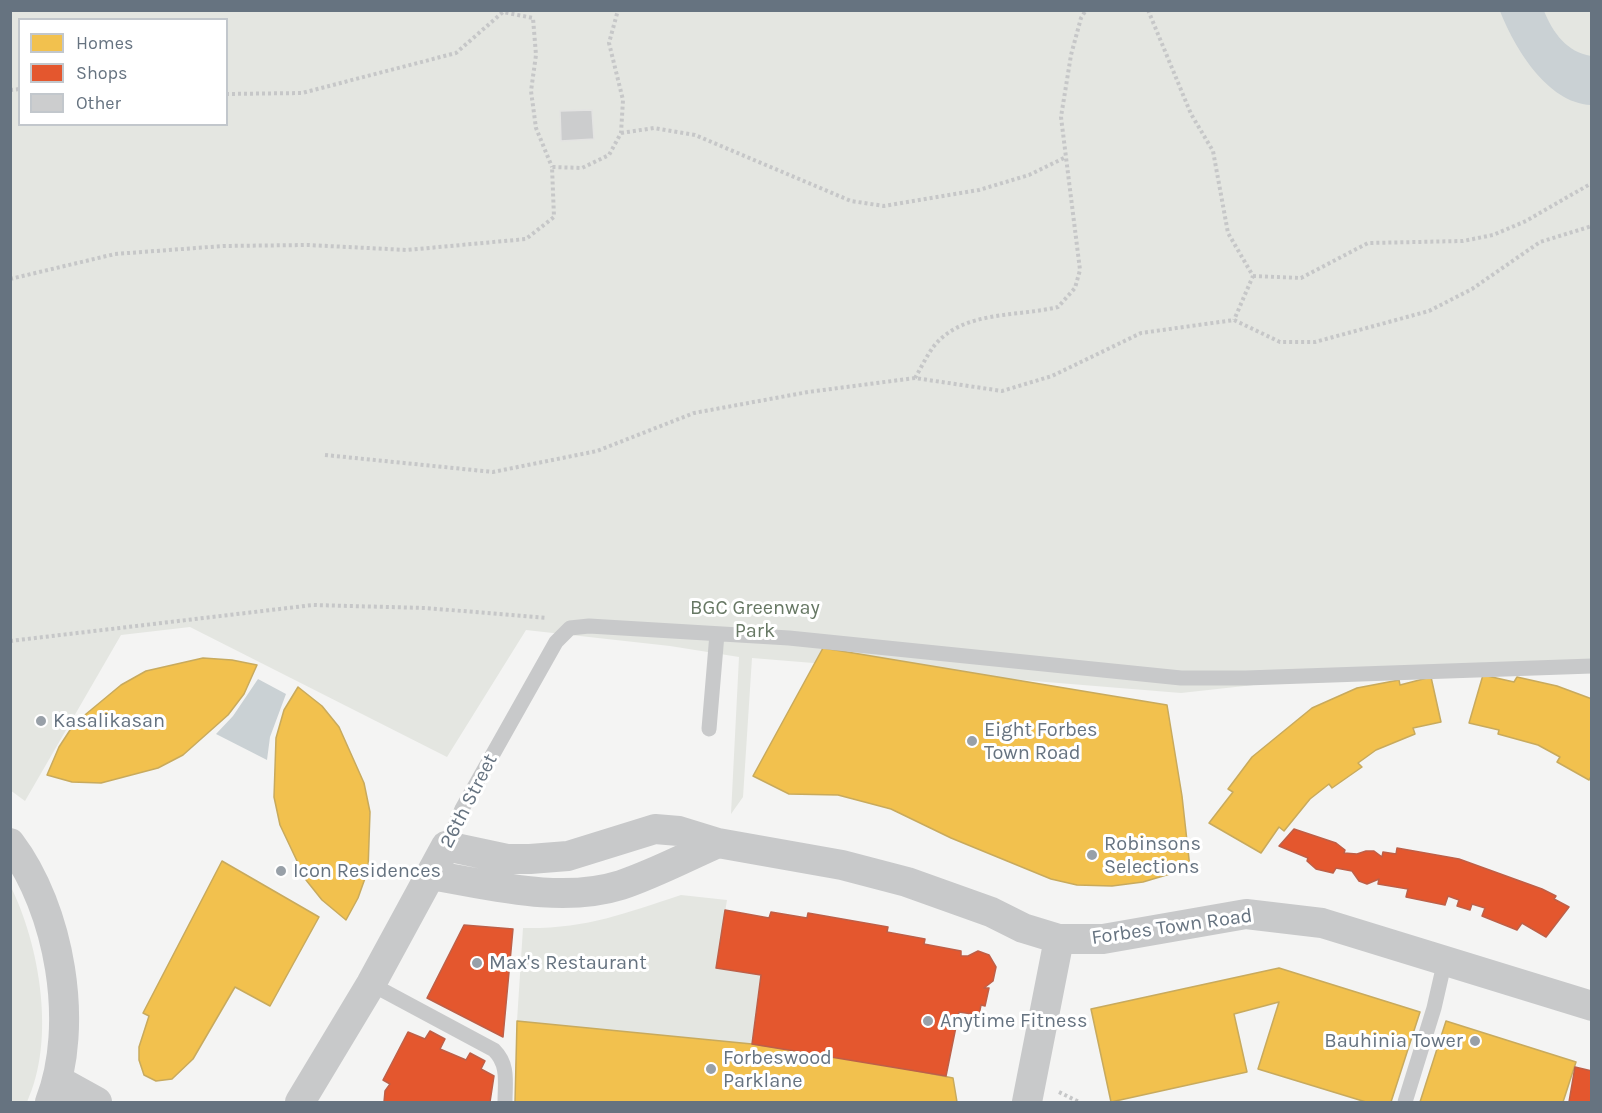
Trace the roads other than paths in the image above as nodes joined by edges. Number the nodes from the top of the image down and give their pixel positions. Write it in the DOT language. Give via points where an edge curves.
graph roads {
  1 [pos="717,634"];
  2 [pos="1592,666"];
  3 [pos="709,729"];
  4 [pos="10,843"];
  5 [pos="718,843"];
  6 [pos="446,846"];
  7 [pos="431,875"];
  8 [pos="1059,939"];
  9 [pos="1445,960"];
  10 [pos="371,984"];
  11 [pos="1592,1005"];
  12 [pos="54,1092"];
  13 [pos="97,1102"];
  14 [pos="300,1102"];
  15 [pos="505,1102"];
  16 [pos="1027,1102"];
  17 [pos="1405,1102"];
  1 -- 2 [label="lane" via="960,654 1181,678"];
  1 -- 3 [label="lane"];
  1 -- 6 [label="lane, 26th Street" via="570,628 556,642 462,809"];
  4 -- 12 [label="street" via="37,889 59,964 63,1012"];
  5 -- 6 [label="street, Forbes Town Road" via="679,831 655,829 568,856 530,860"];
  5 -- 7 [label="street" via="620,885 589,891 524,890"];
  5 -- 8 [label="street, Forbes Town Road" via="842,865 907,882"];
  6 -- 7 [label="street, 26th Street"];
  7 -- 10 [label="street, 26th Street"];
  8 -- 9 [label="street, Forbes Town Road" via="1112,938 1246,914 1322,923"];
  8 -- 16 [label="street"];
  9 -- 11 [label="street, Forbes Town Road"];
  9 -- 17 [label="lane"];
  10 -- 14 [label="street, 26th Street"];
  10 -- 15 [label="lane" via="494,1050 506,1069"];
  12 -- 13 [label="street"];
}
